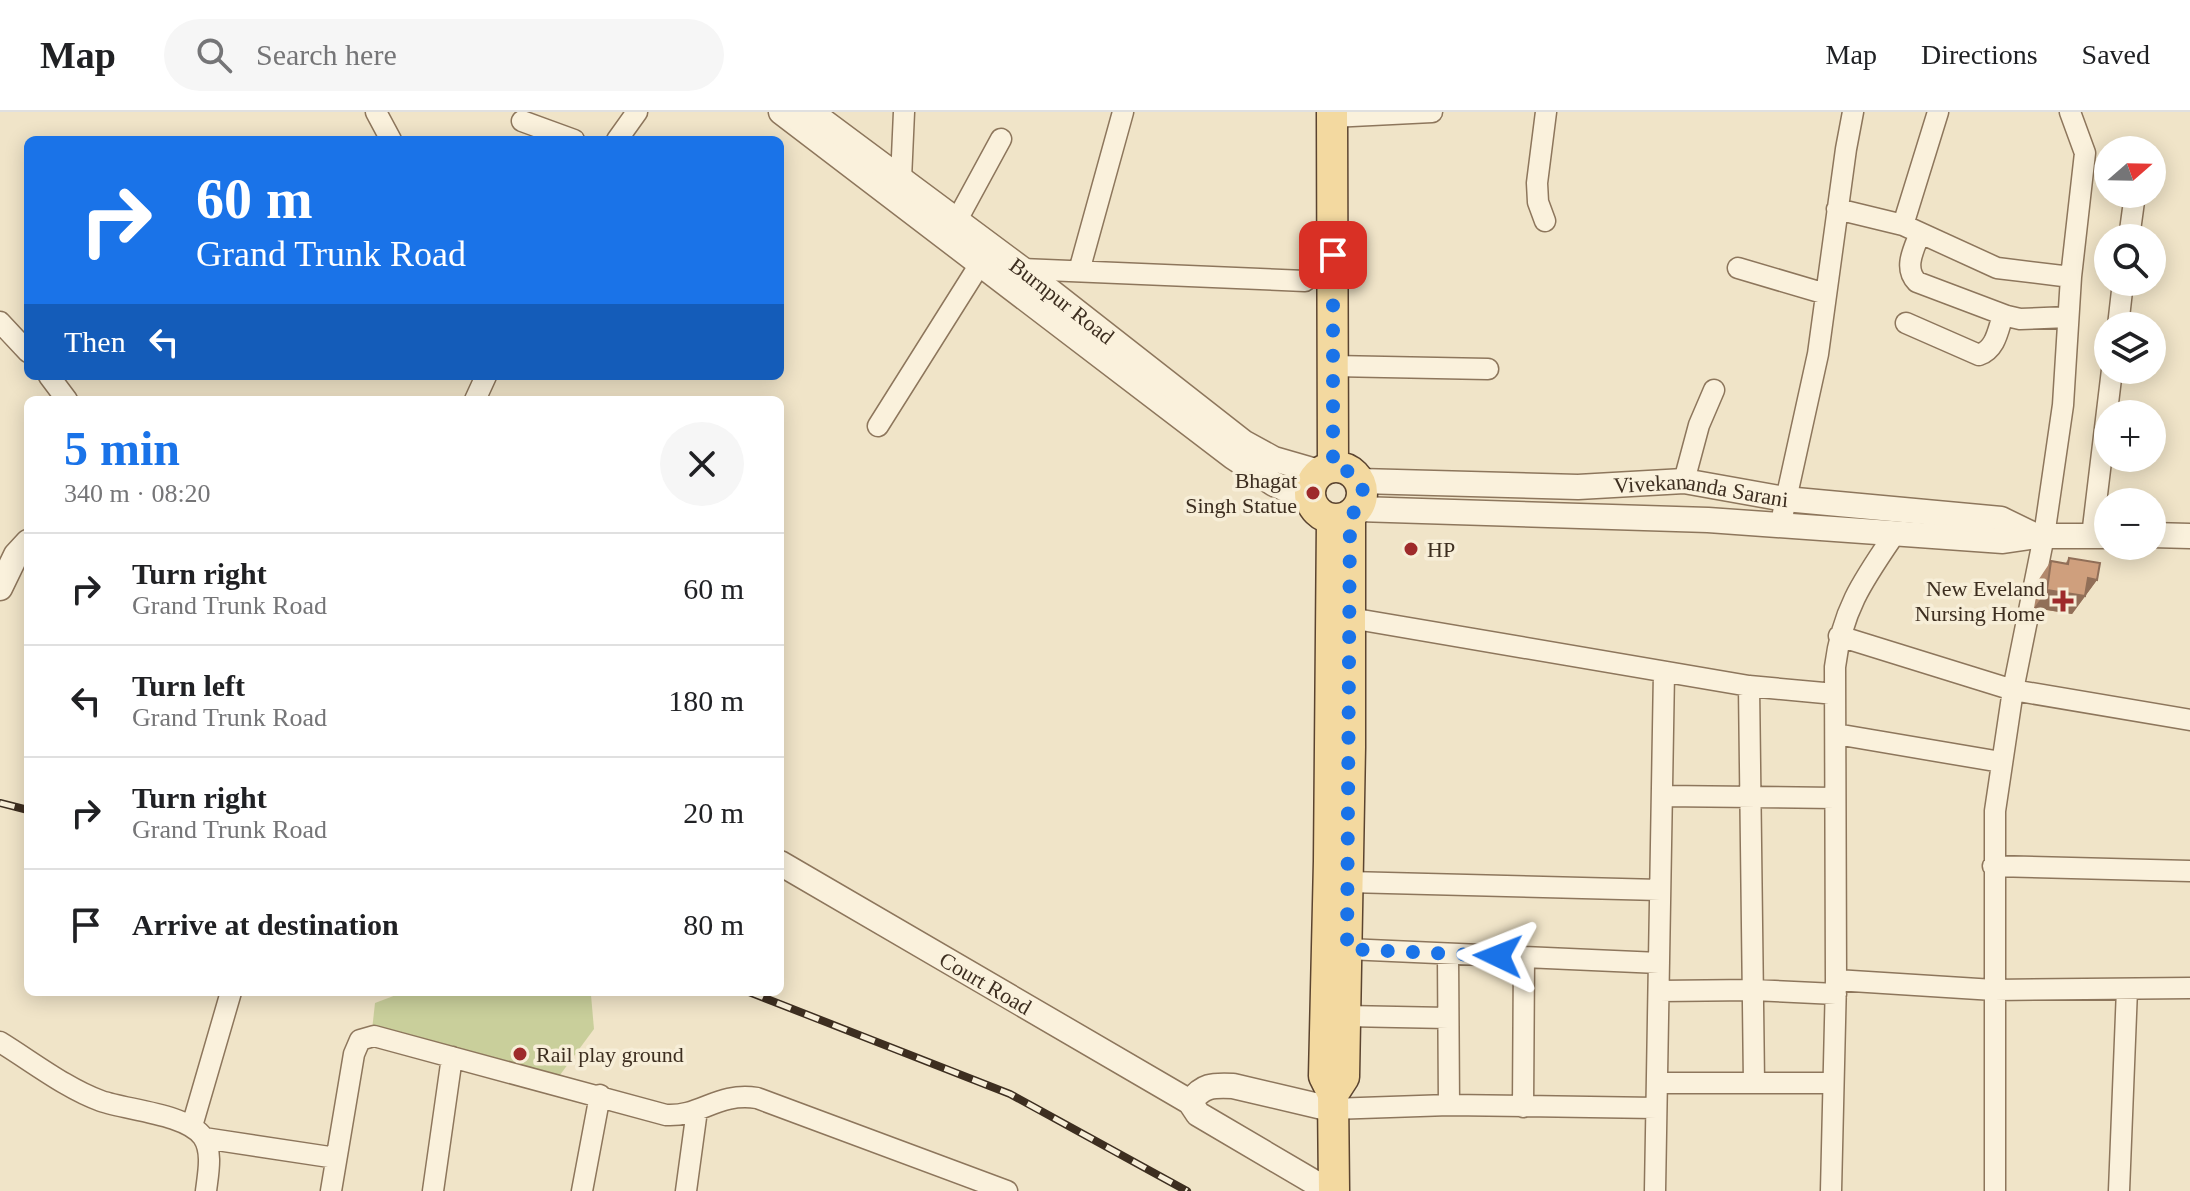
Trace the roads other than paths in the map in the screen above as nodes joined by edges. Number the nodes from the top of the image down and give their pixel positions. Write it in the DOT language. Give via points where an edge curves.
graph roads {
  1 [pos="376,112"];
  2 [pos="637,112"];
  3 [pos="781,112"];
  4 [pos="904,112"];
  5 [pos="1123,112"];
  6 [pos="1432,112"];
  7 [pos="1546,112"];
  8 [pos="1853,112"];
  9 [pos="1938,112"];
  10 [pos="2070,112"];
  11 [pos="1332,115"];
  12 [pos="824,117"];
  13 [pos="522,121"];
  14 [pos="389,136"];
  15 [pos="563,136"];
  16 [pos="620,136"];
  17 [pos="1001,139"];
  18 [pos="901,179"];
  19 [pos="1837,209"];
  20 [pos="957,220"];
  21 [pos="1545,221"];
  22 [pos="1911,229"];
  23 [pos="980,264"];
  24 [pos="1738,268"];
  25 [pos="1022,269"];
  26 [pos="1079,271"];
  27 [pos="2071,277"];
  28 [pos="1305,281"];
  29 [pos="1826,294"];
  30 [pos="2003,315"];
  31 [pos="2068,317"];
  32 [pos="0,322"];
  33 [pos="1906,323"];
  34 [pos="24,348"];
  35 [pos="1333,366"];
  36 [pos="1488,369"];
  37 [pos="2111,384"];
  38 [pos="1714,390"];
  39 [pos="878,426"];
  40 [pos="1684,481"];
  41 [pos="2103,488"];
  42 [pos="1338,495"];
  43 [pos="1785,499"];
  44 [pos="1781,525"];
  45 [pos="1896,532"];
  46 [pos="2166,535"];
  47 [pos="2040,536"];
  48 [pos="2094,536"];
  49 [pos="2190,536"];
  50 [pos="24,546"];
  51 [pos="0,588"];
  52 [pos="1350,618"];
  53 [pos="1839,636"];
  54 [pos="1664,672"];
  55 [pos="1749,686"];
  56 [pos="2013,690"];
  57 [pos="1835,694"];
  58 [pos="2190,720"];
  59 [pos="1836,734"];
  60 [pos="2001,762"];
  61 [pos="1662,796"];
  62 [pos="1751,797"];
  63 [pos="1835,798"];
  64 [pos="784,865"];
  65 [pos="1993,866"];
  66 [pos="2190,871"];
  67 [pos="1348,882"];
  68 [pos="1660,890"];
  69 [pos="1347,949"];
  70 [pos="1448,955"];
  71 [pos="1524,957"];
  72 [pos="1659,963"];
  73 [pos="1836,987"];
  74 [pos="2190,988"];
  75 [pos="2127,989"];
  76 [pos="1753,990"];
  77 [pos="1994,990"];
  78 [pos="1659,991"];
  79 [pos="230,996"];
  80 [pos="1345,1016"];
  81 [pos="1448,1018"];
  82 [pos="0,1042"];
  83 [pos="452,1057"];
  84 [pos="1657,1083"];
  85 [pos="1754,1083"];
  86 [pos="1833,1083"];
  87 [pos="1336,1093"];
  88 [pos="600,1095"];
  89 [pos="1190,1102"];
  90 [pos="1449,1105"];
  91 [pos="1523,1107"];
  92 [pos="1656,1108"];
  93 [pos="697,1110"];
  94 [pos="198,1132"];
  95 [pos="336,1158"];
  96 [pos="206,1191"];
  97 [pos="331,1191"];
  98 [pos="433,1191"];
  99 [pos="582,1191"];
  100 [pos="686,1191"];
  101 [pos="1007,1191"];
  102 [pos="1331,1191"];
  103 [pos="1655,1191"];
  104 [pos="1831,1191"];
  105 [pos="1995,1191"];
  106 [pos="2119,1191"];
  1 -- 14 [label="street"];
  2 -- 16 [label="street"];
  3 -- 23 [label="street"];
  4 -- 18 [label="street"];
  5 -- 26 [label="street"];
  6 -- 11 [label="street"];
  7 -- 21 [label="street" via="1537,183"];
  8 -- 19 [label="street"];
  9 -- 22 [label="street"];
  10 -- 27 [label="street" via="2085,153"];
  11 -- 35 [label="main road"];
  12 -- 18 [label="street, Burnpur Road"];
  13 -- 15 [label="street"];
  17 -- 20 [label="street"];
  18 -- 20 [label="street, Burnpur Road"];
  19 -- 22 [label="street"];
  19 -- 29 [label="street"];
  20 -- 25 [label="street, Burnpur Road"];
  22 -- 27 [label="street" via="1997,268"];
  22 -- 30 [label="street" via="1909,265 1917,282"];
  23 -- 39 [label="street"];
  23 -- 42 [label="street" via="1274,484"];
  24 -- 29 [label="street"];
  25 -- 26 [label="street"];
  25 -- 42 [label="street, Burnpur Road" via="1243,442"];
  26 -- 28 [label="street"];
  27 -- 31 [label="street"];
  29 -- 43 [label="street" via="1809,403"];
  30 -- 31 [label="street"];
  30 -- 33 [label="street" via="1992,347 1979,355"];
  31 -- 47 [label="street" via="2063,405"];
  32 -- 34 [label="street"];
  35 -- 36 [label="street"];
  35 -- 42 [label="main road"];
  37 -- 41 [label="street"];
  38 -- 40 [label="street"];
  40 -- 42 [label="street, Vivekananda Sarani"];
  40 -- 43 [label="street, Vivekananda Sarani"];
  42 -- 44 [label="street, Vivekananda Sarani"];
  42 -- 52 [label="main road"];
  42 -- 87 [label="main road" via="1329,861"];
  43 -- 44 [label="street"];
  43 -- 47 [label="street, Vivekananda Sarani" via="2001,519"];
  44 -- 45 [label="street, Vivekananda Sarani"];
  45 -- 47 [label="street, Vivekananda Sarani" via="2003,541"];
  45 -- 53 [label="street" via="1853,598"];
  46 -- 49 [label="street"];
  47 -- 48 [label="street, Vivekananda Sarani"];
  47 -- 56 [label="street"];
  50 -- 51 [label="street"];
  52 -- 54 [label="street"];
  52 -- 67 [label="main road"];
  53 -- 56 [label="street"];
  53 -- 57 [label="street"];
  54 -- 55 [label="street"];
  54 -- 61 [label="street"];
  55 -- 57 [label="street"];
  55 -- 62 [label="street"];
  56 -- 58 [label="street"];
  56 -- 60 [label="street"];
  57 -- 59 [label="street"];
  59 -- 60 [label="street"];
  59 -- 63 [label="street"];
  60 -- 65 [label="street"];
  61 -- 62 [label="street"];
  61 -- 68 [label="street"];
  62 -- 63 [label="street"];
  62 -- 76 [label="street"];
  63 -- 73 [label="street"];
  64 -- 89 [label="street, Court Road"];
  65 -- 66 [label="street"];
  65 -- 77 [label="street"];
  67 -- 68 [label="street"];
  67 -- 69 [label="main road"];
  68 -- 72 [label="street"];
  69 -- 70 [label="street"];
  69 -- 80 [label="main road"];
  70 -- 71 [label="street"];
  70 -- 81 [label="street"];
  71 -- 72 [label="street"];
  71 -- 91 [label="street"];
  72 -- 78 [label="street"];
  73 -- 76 [label="street"];
  73 -- 77 [label="street"];
  73 -- 86 [label="street"];
  74 -- 75 [label="street"];
  75 -- 77 [label="street"];
  75 -- 106 [label="street"];
  76 -- 78 [label="street"];
  76 -- 85 [label="street"];
  77 -- 105 [label="street"];
  78 -- 84 [label="street"];
  79 -- 94 [label="street"];
  80 -- 81 [label="street"];
  80 -- 87 [label="main road"];
  81 -- 90 [label="street"];
  82 -- 94 [label="street" via="99,1101"];
  83 -- 88 [label="street"];
  83 -- 95 [label="street" via="374,1036 360,1040"];
  83 -- 98 [label="street"];
  84 -- 85 [label="street"];
  84 -- 92 [label="street"];
  85 -- 86 [label="street"];
  86 -- 104 [label="street"];
  87 -- 89 [label="street" via="1216,1086 1199,1090"];
  87 -- 90 [label="street"];
  87 -- 102 [label="main road"];
  88 -- 93 [label="street" via="666,1115"];
  88 -- 99 [label="street"];
  89 -- 102 [label="street, Court Road" via="1198,1114"];
  90 -- 91 [label="street"];
  91 -- 92 [label="street"];
  92 -- 103 [label="street"];
  93 -- 100 [label="street"];
  93 -- 101 [label="street" via="730,1097 757,1098"];
  94 -- 95 [label="street"];
  94 -- 96 [label="street" via="209,1156"];
  95 -- 97 [label="street"];
}
